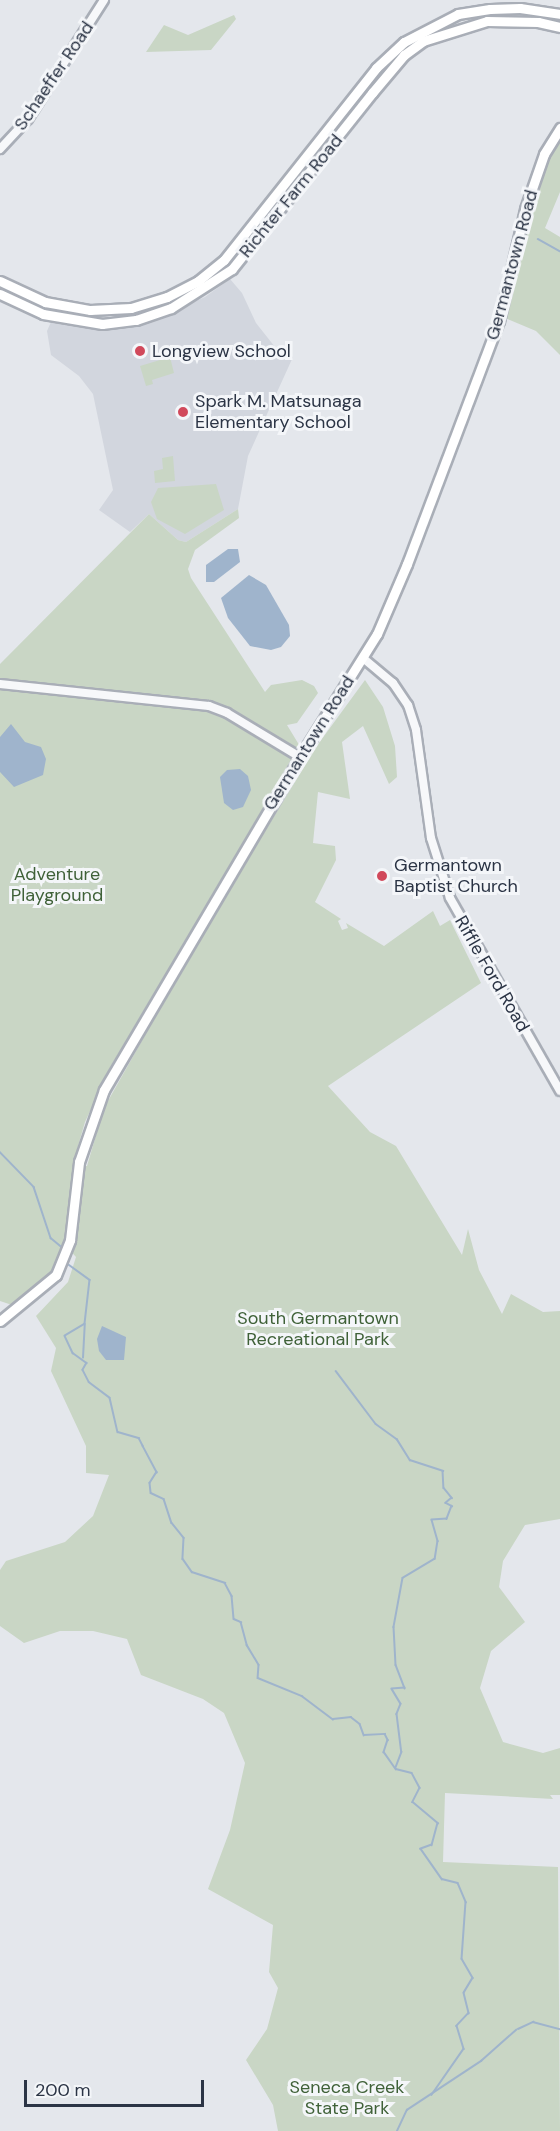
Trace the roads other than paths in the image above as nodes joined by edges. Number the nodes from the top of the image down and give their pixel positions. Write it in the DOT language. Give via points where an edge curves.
graph roads {
  1 [pos="104,0"];
  2 [pos="560,14"];
  3 [pos="560,27"];
  4 [pos="560,128"];
  5 [pos="0,149"];
  6 [pos="0,281"];
  7 [pos="0,294"];
  8 [pos="363,658"];
  9 [pos="0,684"];
  10 [pos="300,757"];
  11 [pos="560,1091"];
  12 [pos="0,1321"];
  1 -- 5 [label="street, Schaeffer Road" via="28,119"];
  2 -- 6 [label="main road, Richter Farm Road" via="520,8 458,14 404,42 376,68 224,260 198,281 167,297 131,308 90,310 45,302"];
  3 -- 7 [label="main road, Richter Farm Road" via="537,22 487,21 423,40 404,55 372,93 232,269 171,308 135,320 102,324 43,314"];
  4 -- 8 [label="main road, Germantown Road" via="544,154 525,210 499,321 407,564"];
  8 -- 10 [label="main road, Germantown Road"];
  8 -- 11 [label="street, Riffle Ford Road" via="393,683 408,705 416,730 431,838 450,898"];
  9 -- 10 [label="street" via="209,706"];
  10 -- 12 [label="main road, Germantown Road" via="104,1090 79,1162 70,1240 56,1275"];
}
